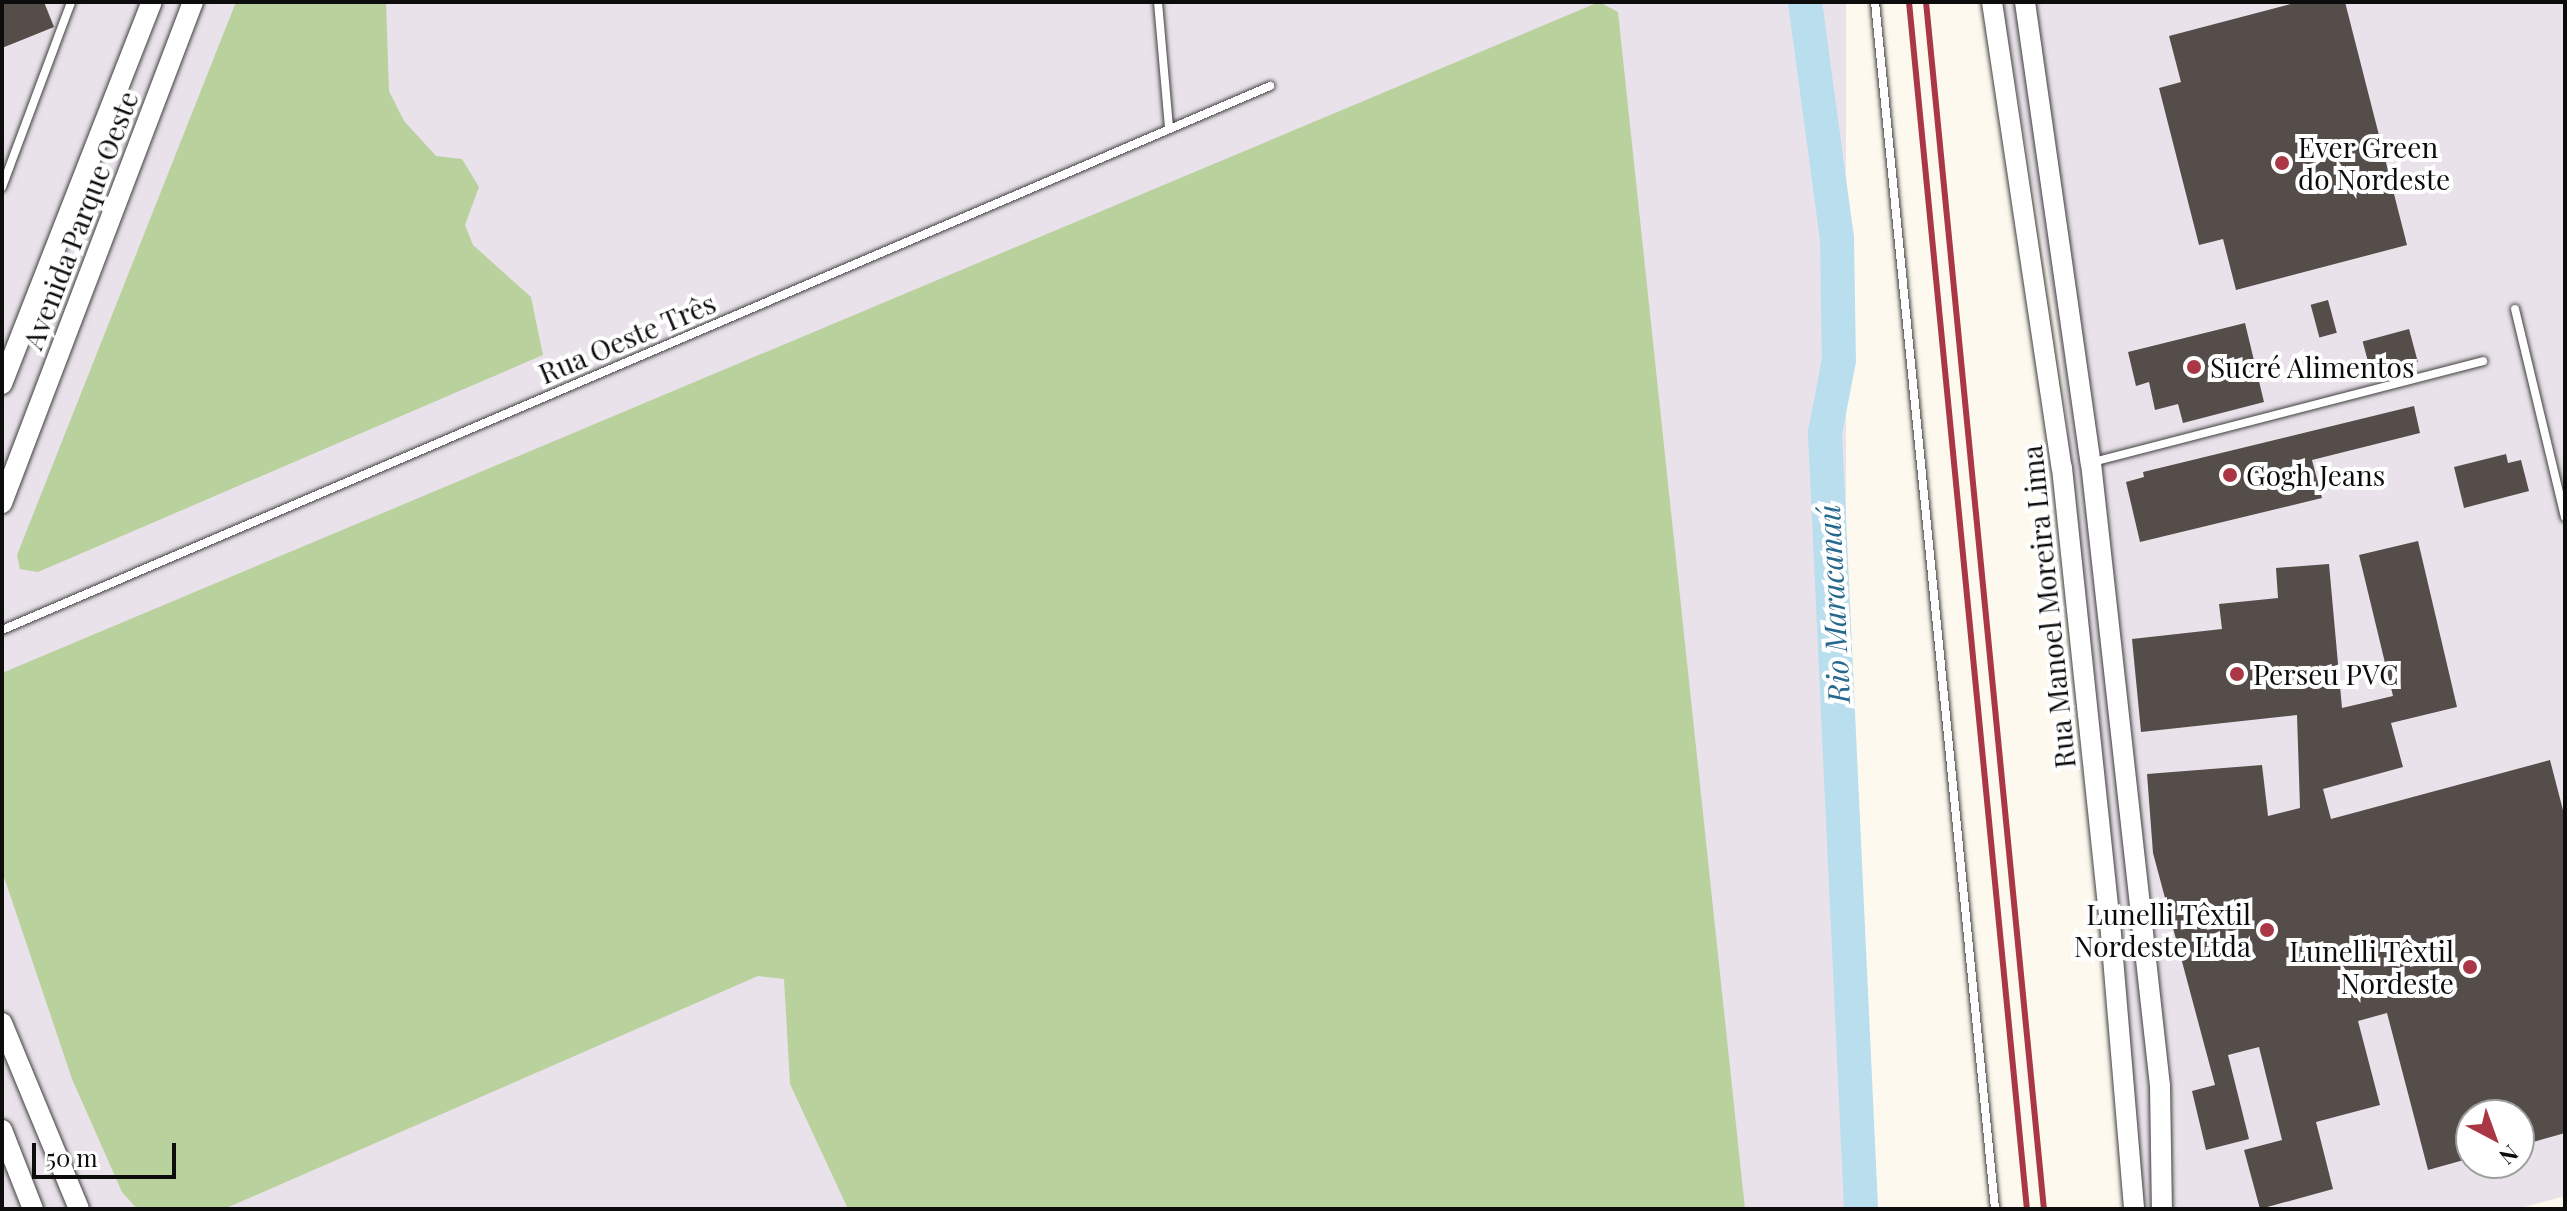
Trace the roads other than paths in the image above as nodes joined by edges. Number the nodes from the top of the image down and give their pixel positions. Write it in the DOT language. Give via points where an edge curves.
graph roads {
  1 [pos="71,2"];
  2 [pos="152,2"];
  3 [pos="193,2"];
  4 [pos="1158,2"];
  5 [pos="1875,2"];
  6 [pos="1992,2"];
  7 [pos="2025,2"];
  8 [pos="1270,86"];
  9 [pos="1169,129"];
  10 [pos="2,187"];
  11 [pos="2515,309"];
  12 [pos="2483,361"];
  13 [pos="2,384"];
  14 [pos="2091,463"];
  15 [pos="2,503"];
  16 [pos="2565,517"];
  17 [pos="2,630"];
  18 [pos="2,1023"];
  19 [pos="2160,1086"];
  20 [pos="2126,1090"];
  21 [pos="2,1130"];
  22 [pos="33,1209"];
  23 [pos="79,1209"];
  24 [pos="1995,1209"];
  25 [pos="2134,1209"];
  26 [pos="2162,1209"];
  1 -- 10 [label="lane"];
  2 -- 13 [label="street, Avenida Parque Oeste"];
  3 -- 15 [label="street, Avenida Parque Oeste"];
  4 -- 9 [label="lane"];
  5 -- 24 [label="lane"];
  6 -- 20 [label="street, Rua Manoel Moreira Lima" via="2062,468"];
  7 -- 14 [label="street, Rua Manoel Moreira Lima"];
  8 -- 9 [label="lane, Rua Oeste Três"];
  9 -- 17 [label="lane, Rua Oeste Três"];
  11 -- 16 [label="lane"];
  12 -- 14 [label="lane"];
  14 -- 19 [label="street, Rua Manoel Moreira Lima"];
  18 -- 23 [label="street"];
  19 -- 20 [label="street"];
  19 -- 26 [label="street, Rua Manoel Moreira Lima"];
  20 -- 25 [label="street, Rua Manoel Moreira Lima"];
  21 -- 22 [label="street"];
}
